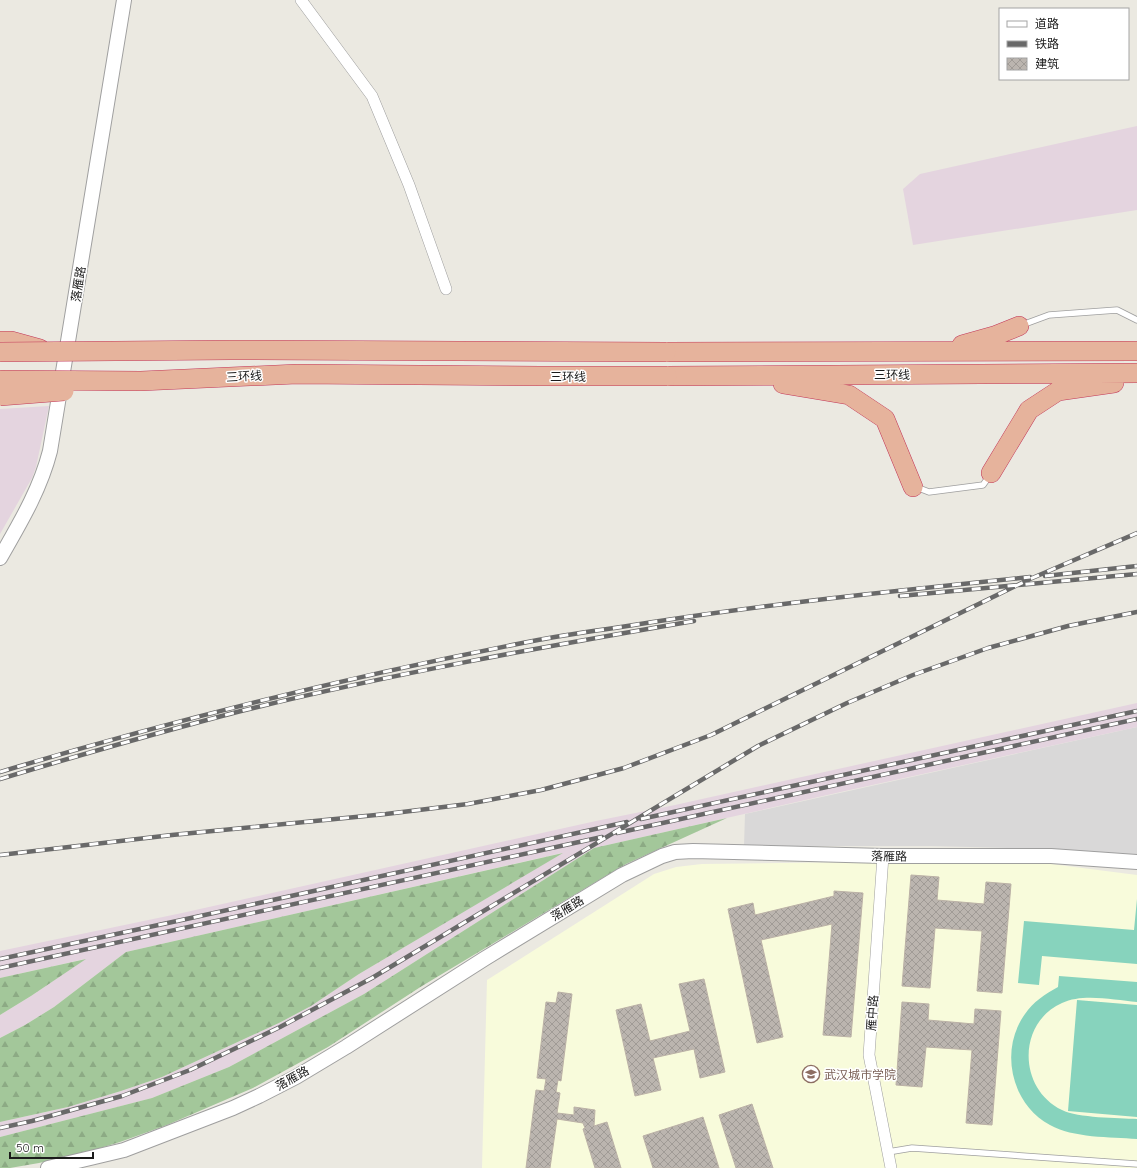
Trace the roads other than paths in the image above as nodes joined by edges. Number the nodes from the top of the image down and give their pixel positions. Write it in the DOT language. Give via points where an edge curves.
graph roads {
  1 [pos="124,0"];
  2 [pos="301,0"];
  3 [pos="446,288"];
  4 [pos="1137,320"];
  5 [pos="1019,326"];
  6 [pos="0,341"];
  7 [pos="1137,351"];
  8 [pos="0,352"];
  9 [pos="53,352"];
  10 [pos="936,352"];
  11 [pos="1137,373"];
  12 [pos="726,375"];
  13 [pos="1137,379"];
  14 [pos="0,380"];
  15 [pos="142,381"];
  16 [pos="0,396"];
  17 [pos="991,473"];
  18 [pos="913,487"];
  19 [pos="0,558"];
  20 [pos="883,856"];
  21 [pos="1137,862"];
  22 [pos="888,1152"];
  23 [pos="1137,1164"];
  24 [pos="48,1168"];
  25 [pos="891,1168"];
  1 -- 19 [label="street, 落雁路" via="46,469 38,490"];
  2 -- 3 [label="street" via="372,96 409,185"];
  4 -- 5 [label="lane" via="1117,310 1048,315"];
  5 -- 10 [label="highway" via="994,336"];
  6 -- 9 [label="highway, bridge"];
  7 -- 10 [label="highway, 三环线"];
  8 -- 9 [label="highway, 三环线, bridge"];
  9 -- 10 [label="highway, 三环线, bridge"];
  11 -- 12 [label="highway, 三环线"];
  12 -- 15 [label="highway, 三环线, bridge" via="297,374"];
  12 -- 18 [label="highway" via="849,395 885,418"];
  13 -- 17 [label="highway" via="1058,391 1029,410"];
  14 -- 15 [label="highway, 三环线, bridge"];
  15 -- 16 [label="highway, bridge" via="83,390"];
  17 -- 18 [label="lane" via="983,486 929,492"];
  20 -- 21 [label="street, 落雁路" via="1051,856"];
  20 -- 22 [label="street, 雁中路" via="869,1055"];
  20 -- 24 [label="street, 落雁路" via="693,851 662,856 616,878 284,1083 233,1108 139,1145"];
  22 -- 23 [label="lane" via="912,1148"];
  22 -- 25 [label="street, 雁中路"];
}
